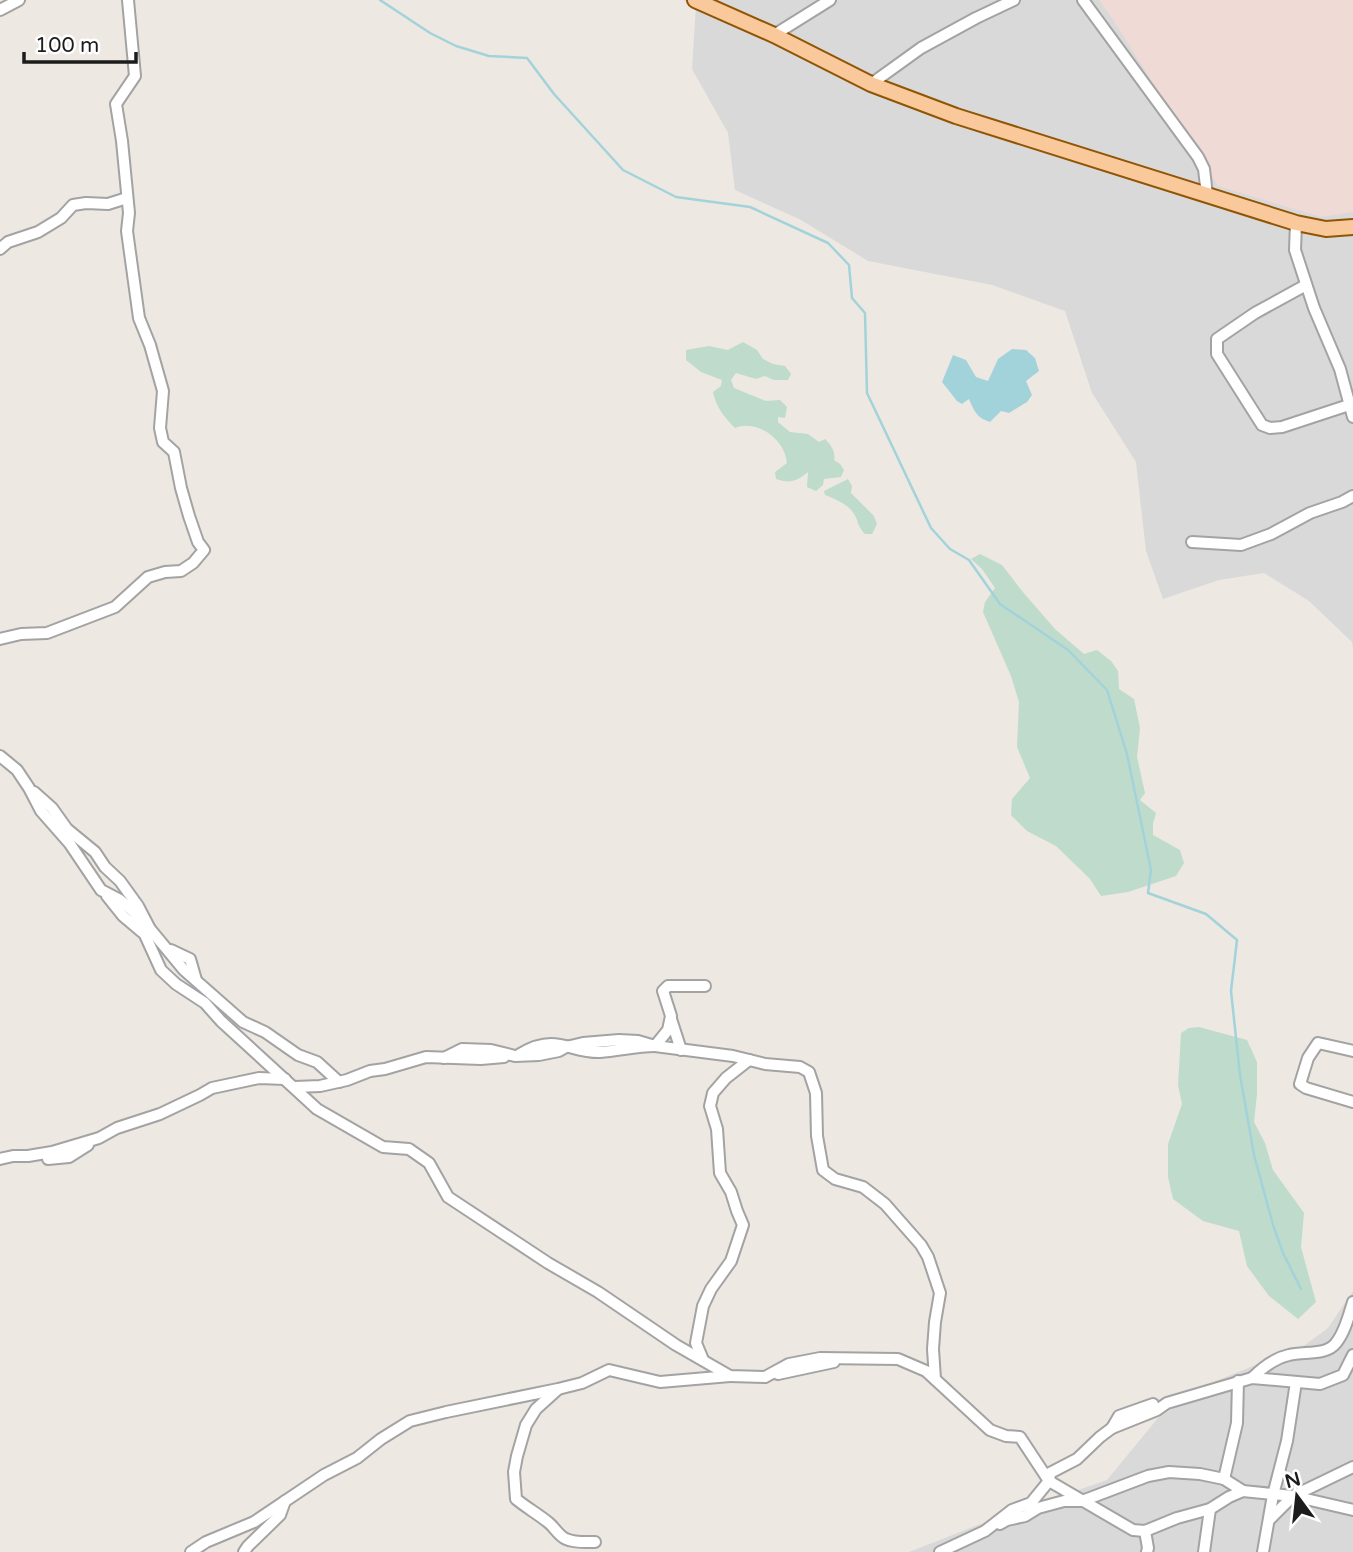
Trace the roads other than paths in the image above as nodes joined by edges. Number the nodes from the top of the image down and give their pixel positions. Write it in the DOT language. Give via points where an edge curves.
graph roads {
  1 [pos="19,0"];
  2 [pos="128,0"];
  3 [pos="695,0"];
  4 [pos="830,0"];
  5 [pos="1014,0"];
  6 [pos="1083,0"];
  7 [pos="0,9"];
  8 [pos="774,34"];
  9 [pos="871,84"];
  10 [pos="1207,195"];
  11 [pos="127,198"];
  12 [pos="1296,223"];
  13 [pos="1353,227"];
  14 [pos="0,249"];
  15 [pos="1306,285"];
  16 [pos="1353,363"];
  17 [pos="1340,369"];
  18 [pos="1349,405"];
  19 [pos="1353,417"];
  20 [pos="1353,496"];
  21 [pos="1192,542"];
  22 [pos="0,639"];
  23 [pos="0,756"];
  24 [pos="29,788"];
  25 [pos="705,986"];
  26 [pos="671,1016"];
  27 [pos="655,1046"];
  28 [pos="681,1050"];
  29 [pos="1353,1051"];
  30 [pos="749,1060"];
  31 [pos="325,1069"];
  32 [pos="285,1079"];
  33 [pos="339,1082"];
  34 [pos="320,1086"];
  35 [pos="295,1087"];
  36 [pos="1353,1102"];
  37 [pos="317,1109"];
  38 [pos="0,1161"];
  39 [pos="1353,1301"];
  40 [pos="1353,1355"];
  41 [pos="703,1360"];
  42 [pos="730,1376"];
  43 [pos="1252,1378"];
  44 [pos="934,1379"];
  45 [pos="1238,1381"];
  46 [pos="1296,1381"];
  47 [pos="558,1389"];
  48 [pos="1353,1467"];
  49 [pos="1224,1479"];
  50 [pos="1049,1481"];
  51 [pos="1243,1492"];
  52 [pos="1273,1495"];
  53 [pos="1293,1496"];
  54 [pos="286,1499"];
  55 [pos="1082,1501"];
  56 [pos="1210,1509"];
  57 [pos="1353,1510"];
  58 [pos="1269,1520"];
  59 [pos="985,1531"];
  60 [pos="1145,1531"];
  61 [pos="595,1542"];
  62 [pos="191,1552"];
  63 [pos="244,1552"];
  64 [pos="940,1552"];
  65 [pos="1147,1552"];
  66 [pos="1204,1552"];
  67 [pos="1265,1552"];
  1 -- 7 [label="street"];
  2 -- 11 [label="street" via="135,76 116,104"];
  3 -- 8 [label="main road"];
  4 -- 8 [label="street"];
  5 -- 9 [label="street" via="921,48"];
  6 -- 10 [label="street" via="1202,164"];
  8 -- 9 [label="main road"];
  9 -- 10 [label="main road" via="956,116"];
  10 -- 12 [label="main road"];
  11 -- 14 [label="street" via="108,204 73,205 38,232"];
  11 -- 22 [label="street" via="139,318 163,390 163,442 174,452 189,516 204,550 181,571 148,578 115,607 47,633"];
  12 -- 13 [label="main road" via="1326,229"];
  12 -- 15 [label="street" via="1295,250"];
  15 -- 17 [label="street"];
  15 -- 18 [label="street" via="1217,339 1217,354 1262,425 1282,427"];
  16 -- 17 [label="street"];
  17 -- 18 [label="street"];
  18 -- 19 [label="street"];
  20 -- 21 [label="street" via="1241,545"];
  23 -- 24 [label="street"];
  24 -- 31 [label="street" via="95,852 168,949 190,959 196,980 243,1022"];
  24 -- 32 [label="street" via="101,890 135,914 161,970 205,1003"];
  25 -- 26 [label="street" via="668,986 663,991"];
  26 -- 27 [label="street" via="668,1030"];
  26 -- 28 [label="street"];
  27 -- 28 [label="street"];
  27 -- 33 [label="street" via="592,1052 552,1044 534,1046 515,1056 426,1057"];
  28 -- 30 [label="street"];
  29 -- 36 [label="street" via="1318,1043 1300,1084"];
  30 -- 41 [label="street" via="713,1093 710,1106 717,1129 720,1173 743,1225 731,1261 703,1306 696,1343"];
  30 -- 44 [label="street" via="809,1072 816,1093 823,1170 835,1179 863,1187 885,1204 928,1257 940,1293"];
  31 -- 33 [label="street"];
  31 -- 34 [label="street"];
  32 -- 35 [label="street"];
  32 -- 38 [label="street" via="259,1078 212,1088 160,1114 117,1128 69,1157"];
  33 -- 34 [label="street"];
  34 -- 35 [label="street"];
  34 -- 37 [label="street"];
  35 -- 37 [label="street"];
  37 -- 41 [label="street" via="383,1147 409,1149 429,1163 448,1197"];
  39 -- 43 [label="street" via="1336,1344 1324,1351 1287,1355"];
  40 -- 46 [label="street" via="1343,1375 1320,1384"];
  41 -- 42 [label="street"];
  42 -- 44 [label="street" via="765,1377 789,1364 867,1357 898,1359"];
  42 -- 47 [label="street" via="660,1382 609,1370"];
  43 -- 45 [label="street"];
  43 -- 46 [label="street"];
  44 -- 50 [label="street" via="990,1430 1020,1437"];
  45 -- 49 [label="street" via="1237,1423"];
  45 -- 50 [label="street" via="1167,1403 1112,1428 1077,1459 1049,1474"];
  46 -- 52 [label="street"];
  47 -- 54 [label="street" via="410,1421"];
  47 -- 61 [label="street" via="526,1424 514,1472 516,1499 568,1540"];
  48 -- 53 [label="street"];
  49 -- 51 [label="street"];
  49 -- 55 [label="street" via="1169,1472"];
  50 -- 55 [label="street"];
  50 -- 59 [label="street" via="1031,1503 1012,1510"];
  51 -- 52 [label="street"];
  51 -- 56 [label="street"];
  52 -- 53 [label="street"];
  52 -- 58 [label="street"];
  53 -- 57 [label="street"];
  53 -- 58 [label="street"];
  54 -- 62 [label="street" via="254,1522"];
  54 -- 63 [label="street" via="280,1515"];
  55 -- 59 [label="street" via="1038,1507"];
  55 -- 60 [label="street" via="1133,1531"];
  56 -- 60 [label="street"];
  56 -- 66 [label="street"];
  58 -- 67 [label="street"];
  59 -- 64 [label="street"];
  60 -- 65 [label="street"];
}
